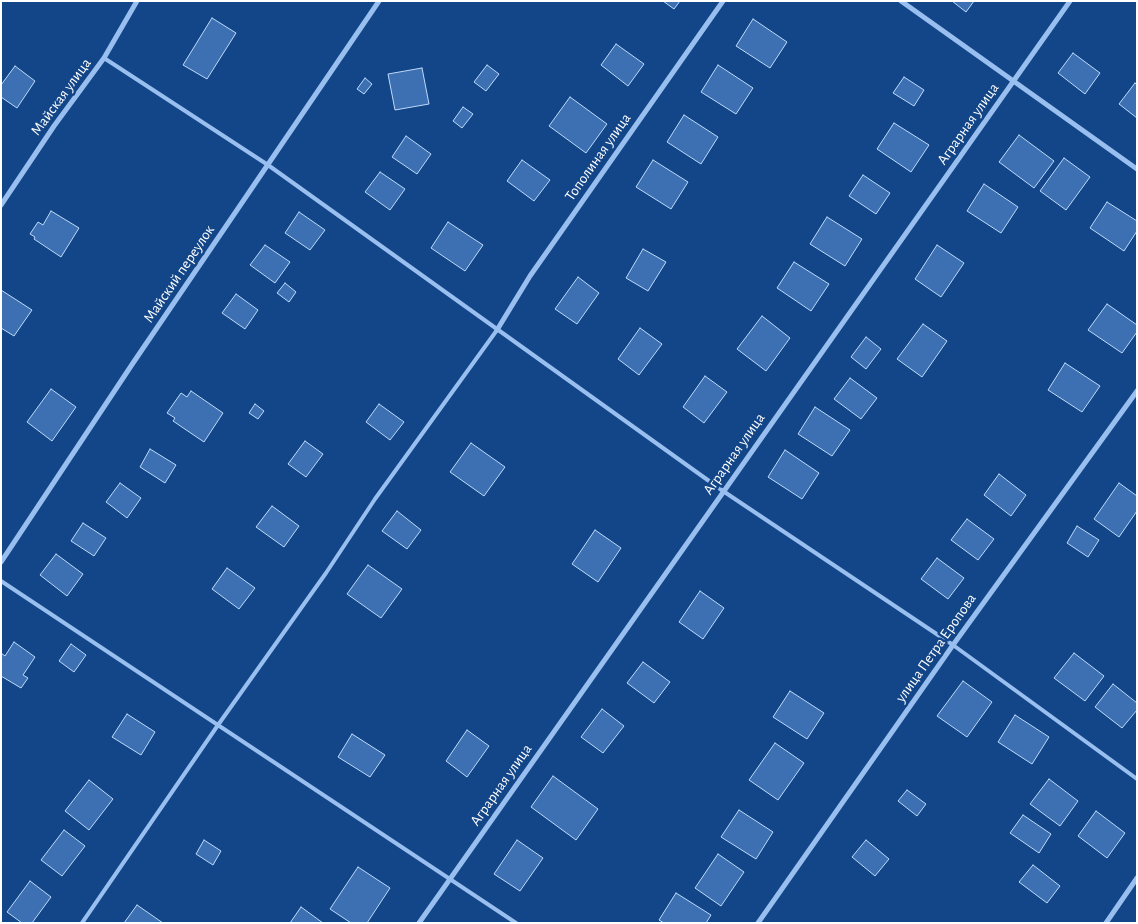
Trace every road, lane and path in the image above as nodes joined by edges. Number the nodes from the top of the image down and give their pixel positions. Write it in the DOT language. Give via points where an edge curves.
graph roads {
  1 [pos="137,1"];
  2 [pos="380,1"];
  3 [pos="723,1"];
  4 [pos="900,1"];
  5 [pos="1070,1"];
  6 [pos="104,58"];
  7 [pos="1013,81"];
  8 [pos="268,165"];
  9 [pos="1137,169"];
  10 [pos="1,205"];
  11 [pos="497,330"];
  12 [pos="1137,390"];
  13 [pos="723,491"];
  14 [pos="1,562"];
  15 [pos="1,582"];
  16 [pos="952,645"];
  17 [pos="218,725"];
  18 [pos="1137,779"];
  19 [pos="1137,878"];
  20 [pos="450,879"];
  21 [pos="82,923"];
  22 [pos="419,923"];
  23 [pos="516,923"];
  24 [pos="758,923"];
  25 [pos="1106,923"];
  1 -- 6 [label="street, Майская улица"];
  2 -- 8 [label="street, Майский переулок"];
  3 -- 11 [label="street, Тополиная улица" via="530,276"];
  4 -- 7 [label="street"];
  5 -- 7 [label="street, Аграрная улица"];
  6 -- 8 [label="lane"];
  6 -- 10 [label="street, Майская улица"];
  7 -- 9 [label="street"];
  7 -- 13 [label="street, Аграрная улица"];
  8 -- 11 [label="lane"];
  8 -- 14 [label="street, Майский переулок"];
  11 -- 13 [label="lane"];
  11 -- 17 [label="lane"];
  12 -- 16 [label="street, улица Петра Еропова"];
  13 -- 16 [label="lane"];
  13 -- 20 [label="street, Аграрная улица"];
  15 -- 17 [label="lane"];
  16 -- 18 [label="lane"];
  16 -- 24 [label="street, улица Петра Еропова"];
  17 -- 20 [label="lane"];
  17 -- 21 [label="lane"];
  19 -- 25 [label="street"];
  20 -- 22 [label="street, Аграрная улица"];
  20 -- 23 [label="lane"];
}
